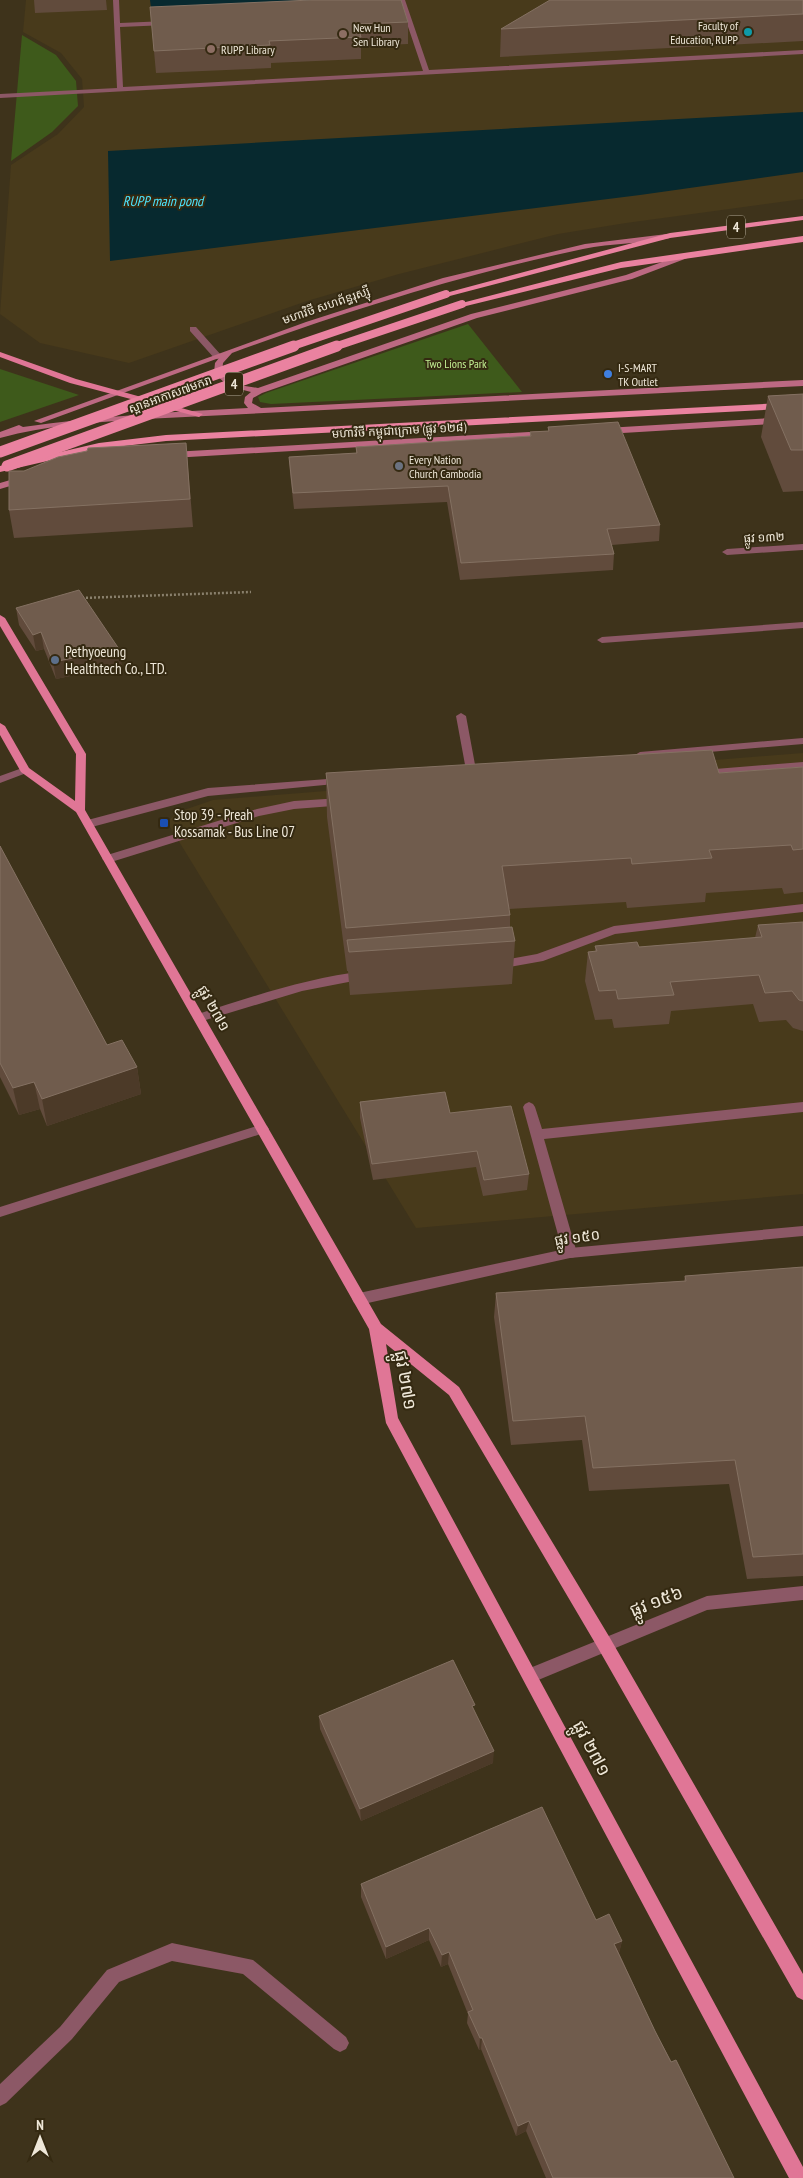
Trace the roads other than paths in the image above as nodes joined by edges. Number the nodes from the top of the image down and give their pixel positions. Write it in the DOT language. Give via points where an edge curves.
graph roads {
  1 [pos="116,0"];
  2 [pos="402,0"];
  3 [pos="406,12"];
  4 [pos="396,13"];
  5 [pos="177,22"];
  6 [pos="117,25"];
  7 [pos="803,52"];
  8 [pos="427,73"];
  9 [pos="120,89"];
  10 [pos="0,96"];
  11 [pos="803,218"];
  12 [pos="670,236"];
  13 [pos="803,239"];
  14 [pos="688,255"];
  15 [pos="446,294"];
  16 [pos="193,329"];
  17 [pos="228,353"];
  18 [pos="0,354"];
  19 [pos="218,357"];
  20 [pos="803,383"];
  21 [pos="259,391"];
  22 [pos="117,393"];
  23 [pos="803,405"];
  24 [pos="265,412"];
  25 [pos="199,414"];
  26 [pos="803,419"];
  27 [pos="12,430"];
  28 [pos="600,432"];
  29 [pos="560,434"];
  30 [pos="0,435"];
  31 [pos="0,452"];
  32 [pos="166,456"];
  33 [pos="4,468"];
  34 [pos="33,477"];
  35 [pos="0,486"];
  36 [pos="803,547"];
  37 [pos="727,552"];
  38 [pos="0,618"];
  39 [pos="803,625"];
  40 [pos="602,640"];
  41 [pos="461,716"];
  42 [pos="0,726"];
  43 [pos="803,741"];
  44 [pos="627,756"];
  45 [pos="803,765"];
  46 [pos="25,770"];
  47 [pos="471,770"];
  48 [pos="695,773"];
  49 [pos="0,780"];
  50 [pos="354,780"];
  51 [pos="352,801"];
  52 [pos="80,810"];
  53 [pos="88,824"];
  54 [pos="108,859"];
  55 [pos="803,908"];
  56 [pos="490,965"];
  57 [pos="376,975"];
  58 [pos="199,1018"];
  59 [pos="803,1107"];
  60 [pos="528,1108"];
  61 [pos="263,1129"];
  62 [pos="536,1135"];
  63 [pos="0,1212"];
  64 [pos="803,1231"];
  65 [pos="570,1252"];
  66 [pos="360,1299"];
  67 [pos="376,1328"];
  68 [pos="803,1593"];
  69 [pos="604,1643"];
  70 [pos="531,1674"];
  71 [pos="803,1991"];
  72 [pos="340,2042"];
  73 [pos="0,2097"];
  74 [pos="800,2178"];
  1 -- 6 [label="street"];
  2 -- 3 [label="street"];
  3 -- 4 [label="street"];
  3 -- 8 [label="street"];
  5 -- 6 [label="street"];
  6 -- 9 [label="street"];
  7 -- 8 [label="street"];
  8 -- 9 [label="street"];
  9 -- 10 [label="street"];
  11 -- 12 [label="highway, មហាវិថី សហព័ន្ធរុស្ស៊ី / 4"];
  12 -- 15 [label="highway, មហាវិថី សហព័ន្ធរុស្ស៊ី / 4"];
  12 -- 17 [label="main road, មហាវិថី សហព័ន្ធរុស្ស៊ី" via="586,246 490,268 351,309"];
  13 -- 14 [label="highway, 4"];
  14 -- 21 [label="main road" via="630,277 474,316"];
  14 -- 33 [label="highway, ស្ពានអាកាស៧មករា / 4, bridge" via="621,265 462,304 378,331"];
  15 -- 31 [label="highway, ស្ពានអាកាស៧មករា / 4, bridge"];
  16 -- 19 [label="street"];
  17 -- 19 [label="main road, មហាវិថី សហព័ន្ធរុស្ស៊ី"];
  17 -- 21 [label="main road" via="219,363 218,373 225,382"];
  18 -- 22 [label="main road" via="46,372"];
  19 -- 22 [label="main road, មហាវិថី សហព័ន្ធរុស្ស៊ី"];
  20 -- 24 [label="main road, មហាវិថី កម្ពុជាក្រោម (ផ្លូវ ១២៨)"];
  21 -- 24 [label="main road" via="249,397 248,403 252,408"];
  22 -- 25 [label="main road"];
  22 -- 27 [label="main road, មហាវិថី សហព័ន្ធរុស្ស៊ី"];
  23 -- 33 [label="highway, bridge" via="166,438 99,446"];
  24 -- 25 [label="main road, មហាវិថី កម្ពុជាក្រោម (ផ្លូវ ១២៨)"];
  25 -- 27 [label="main road, មហាវិថី កម្ពុជាក្រោម (ផ្លូវ ១២៨)" via="81,421"];
  26 -- 28 [label="main road"];
  27 -- 30 [label="main road, មហាវិថី សហព័ន្ធរុស្ស៊ី"];
  29 -- 32 [label="main road, មហាវិថី កម្ពុជាក្រោម (ផ្លូវ ១២៨)"];
  34 -- 35 [label="main road"];
  36 -- 37 [label="street, ផ្លូវ ១៣២"];
  38 -- 52 [label="main road" via="81,754"];
  39 -- 40 [label="street"];
  41 -- 47 [label="street"];
  42 -- 46 [label="main road, ផ្លូវ ២៧១"];
  43 -- 44 [label="street"];
  45 -- 48 [label="street"];
  46 -- 49 [label="street"];
  46 -- 52 [label="main road, ផ្លូវ ២៧១"];
  50 -- 53 [label="street" via="208,792"];
  51 -- 54 [label="street" via="257,813"];
  52 -- 53 [label="main road, ផ្លូវ ២៧១"];
  53 -- 54 [label="main road, ផ្លូវ ២៧១"];
  54 -- 58 [label="main road, ផ្លូវ ២៧១"];
  55 -- 56 [label="street" via="614,930 539,958"];
  57 -- 58 [label="street" via="348,977"];
  58 -- 61 [label="main road, ផ្លូវ ២៧១"];
  59 -- 62 [label="street"];
  60 -- 62 [label="street"];
  61 -- 63 [label="street"];
  61 -- 66 [label="main road, ផ្លូវ ២៧១"];
  62 -- 65 [label="street"];
  64 -- 65 [label="street, ផ្លូវ ១៥០"];
  65 -- 66 [label="street, ផ្លូវ ១៥០"];
  66 -- 67 [label="main road, ផ្លូវ ២៧១"];
  67 -- 69 [label="main road, ផ្លូវ ២៧១" via="454,1391"];
  67 -- 70 [label="main road, ផ្លូវ ២៧១" via="391,1419"];
  68 -- 69 [label="street, ផ្លូវ ១៥៦" via="706,1603"];
  69 -- 70 [label="street, ផ្លូវ ១៥៦"];
  69 -- 71 [label="main road, ផ្លូវ ២៧១"];
  70 -- 74 [label="main road, ផ្លូវ ២៧១"];
  72 -- 73 [label="street" via="247,1966 172,1952 113,1976 66,2033"];
}
